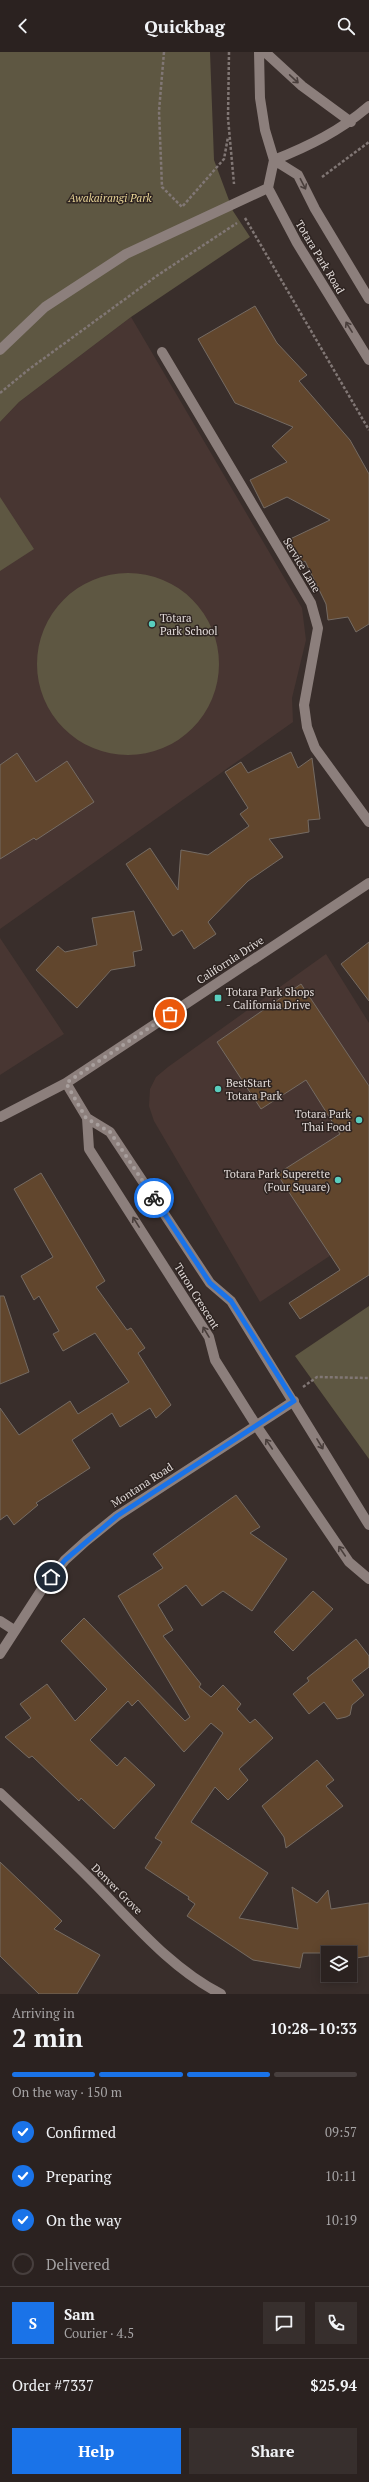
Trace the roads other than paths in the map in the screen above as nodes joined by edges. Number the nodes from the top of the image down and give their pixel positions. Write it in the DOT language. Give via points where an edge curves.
graph roads {
  1 [pos="259,52"];
  2 [pos="265,52"];
  3 [pos="369,106"];
  4 [pos="351,122"];
  5 [pos="274,160"];
  6 [pos="268,188"];
  7 [pos="369,299"];
  8 [pos="0,350"];
  9 [pos="162,352"];
  10 [pos="369,360"];
  11 [pos="369,822"];
  12 [pos="368,887"];
  13 [pos="66,1083"];
  14 [pos="0,1117"];
  15 [pos="86,1118"];
  16 [pos="292,1399"];
  17 [pos="256,1425"];
  18 [pos="369,1524"];
  19 [pos="369,1579"];
  20 [pos="0,1621"];
  21 [pos="14,1630"];
  22 [pos="0,1654"];
  23 [pos="0,1793"];
  24 [pos="221,1994"];
  1 -- 5 [label="street" via="260,98 265,130"];
  2 -- 4 [label="street, one-way" via="302,86"];
  3 -- 4 [label="street"];
  4 -- 5 [label="street" via="312,145"];
  5 -- 6 [label="street"];
  5 -- 7 [label="street, Totara Park Road, one-way" via="298,175 315,210"];
  6 -- 8 [label="street" via="126,254 45,307"];
  10 -- 6 [label="street, Totara Park Road, one-way" via="297,243"];
  9 -- 11 [label="street, Service Lane" via="311,602 318,628 304,705 307,727 315,748"];
  12 -- 13 [label="street, California Drive"];
  13 -- 14 [label="street, California Drive"];
  13 -- 15 [label="street, Turon Crescent"];
  15 -- 16 [label="street, Turon Crescent" via="110,1132 210,1283 231,1301"];
  17 -- 15 [label="street, Turon Crescent, one-way" via="215,1360 209,1337 89,1149"];
  16 -- 17 [label="street, Montana Road"];
  16 -- 18 [label="street, Turon Crescent, one-way"];
  19 -- 17 [label="street, Turon Crescent, one-way" via="349,1562"];
  17 -- 21 [label="street, Montana Road" via="117,1516 86,1541 61,1565"];
  20 -- 21 [label="street"];
  21 -- 22 [label="street, Montana Road"];
  23 -- 24 [label="street, Denver Grove" via="166,1956 207,1987"];
}
